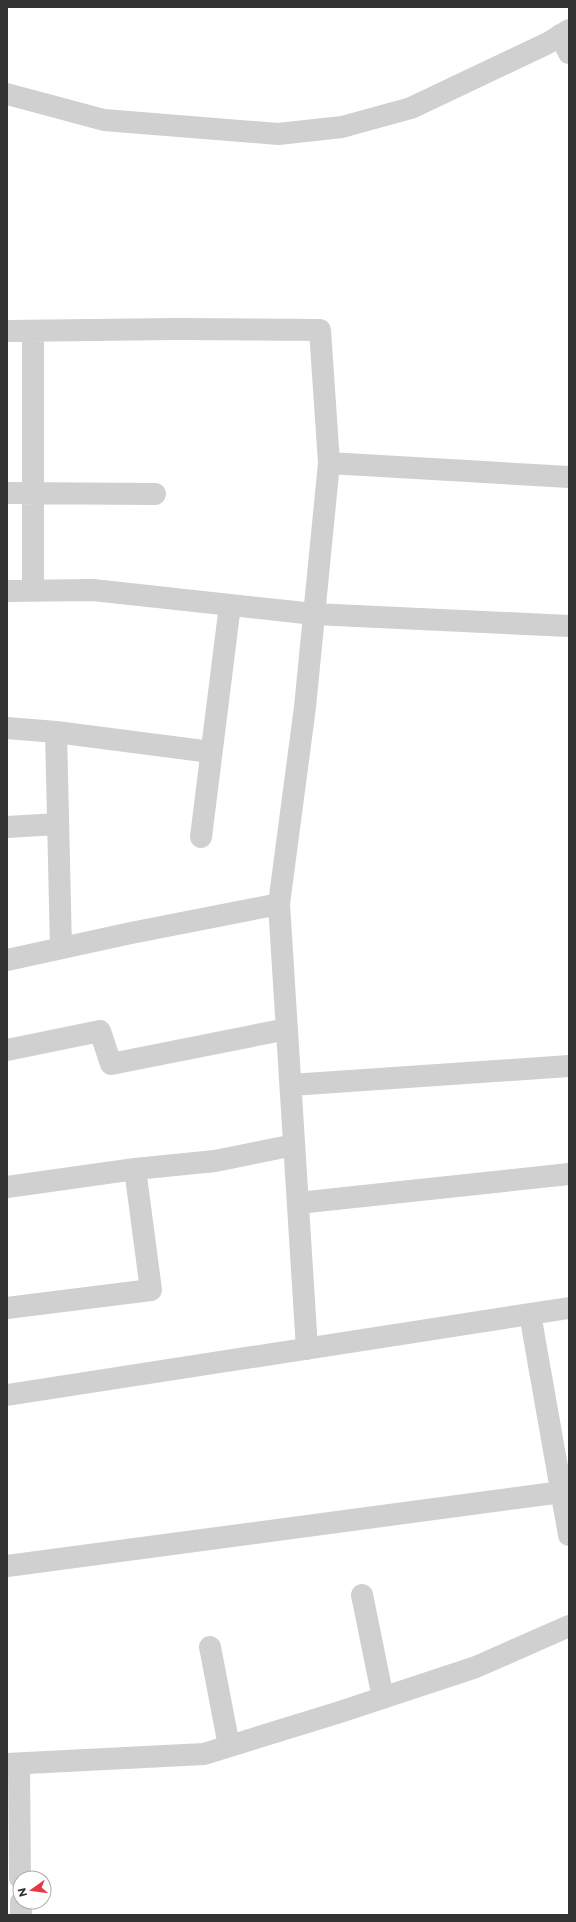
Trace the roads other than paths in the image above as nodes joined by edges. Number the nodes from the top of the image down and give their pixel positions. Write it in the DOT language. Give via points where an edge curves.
graph roads {
  1 [pos="566,39"];
  2 [pos="7,94"];
  3 [pos="7,331"];
  4 [pos="33,331"];
  5 [pos="329,463"];
  6 [pos="569,477"];
  7 [pos="7,493"];
  8 [pos="33,493"];
  9 [pos="155,494"];
  10 [pos="33,590"];
  11 [pos="7,591"];
  12 [pos="230,605"];
  13 [pos="314,614"];
  14 [pos="569,626"];
  15 [pos="7,728"];
  16 [pos="56,732"];
  17 [pos="211,752"];
  18 [pos="58,824"];
  19 [pos="7,827"];
  20 [pos="201,837"];
  21 [pos="279,904"];
  22 [pos="61,948"];
  23 [pos="7,960"];
  24 [pos="287,1029"];
  25 [pos="7,1050"];
  26 [pos="569,1066"];
  27 [pos="291,1086"];
  28 [pos="294,1145"];
  29 [pos="135,1169"];
  30 [pos="569,1174"];
  31 [pos="7,1187"];
  32 [pos="298,1203"];
  33 [pos="7,1308"];
  34 [pos="569,1308"];
  35 [pos="530,1314"];
  36 [pos="308,1349"];
  37 [pos="7,1395"];
  38 [pos="562,1492"];
  39 [pos="569,1535"];
  40 [pos="7,1566"];
  41 [pos="362,1595"];
  42 [pos="569,1626"];
  43 [pos="210,1647"];
  44 [pos="383,1698"];
  45 [pos="229,1746"];
  46 [pos="13,1764"];
  47 [pos="20,1870"];
  1 -- 2 [label="street" via="548,43 411,108 342,126 278,134 104,120"];
  3 -- 4 [label="street"];
  4 -- 5 [label="street" via="320,330"];
  4 -- 8 [label="street"];
  5 -- 6 [label="street"];
  5 -- 13 [label="street"];
  7 -- 8 [label="street"];
  8 -- 9 [label="street"];
  8 -- 10 [label="street"];
  10 -- 11 [label="street"];
  10 -- 12 [label="street" via="93,590"];
  12 -- 13 [label="street"];
  12 -- 17 [label="street"];
  13 -- 14 [label="street"];
  13 -- 21 [label="street" via="305,707"];
  15 -- 16 [label="street"];
  16 -- 17 [label="street"];
  16 -- 18 [label="street"];
  17 -- 20 [label="street"];
  18 -- 19 [label="street"];
  18 -- 22 [label="street"];
  21 -- 22 [label="street"];
  21 -- 24 [label="street"];
  22 -- 23 [label="street"];
  24 -- 25 [label="street" via="111,1064 100,1031"];
  24 -- 27 [label="street"];
  26 -- 27 [label="street"];
  27 -- 28 [label="street"];
  28 -- 29 [label="street" via="215,1162"];
  28 -- 32 [label="street"];
  29 -- 31 [label="street"];
  29 -- 33 [label="street" via="151,1290"];
  30 -- 32 [label="street"];
  32 -- 36 [label="street"];
  34 -- 35 [label="street"];
  35 -- 36 [label="street"];
  35 -- 38 [label="street"];
  36 -- 37 [label="street"];
  38 -- 39 [label="street"];
  38 -- 40 [label="street"];
  41 -- 44 [label="street"];
  42 -- 44 [label="street" via="476,1667"];
  43 -- 45 [label="street"];
  44 -- 45 [label="street"];
  45 -- 46 [label="street" via="204,1754"];
  46 -- 47 [label="street"];
}
